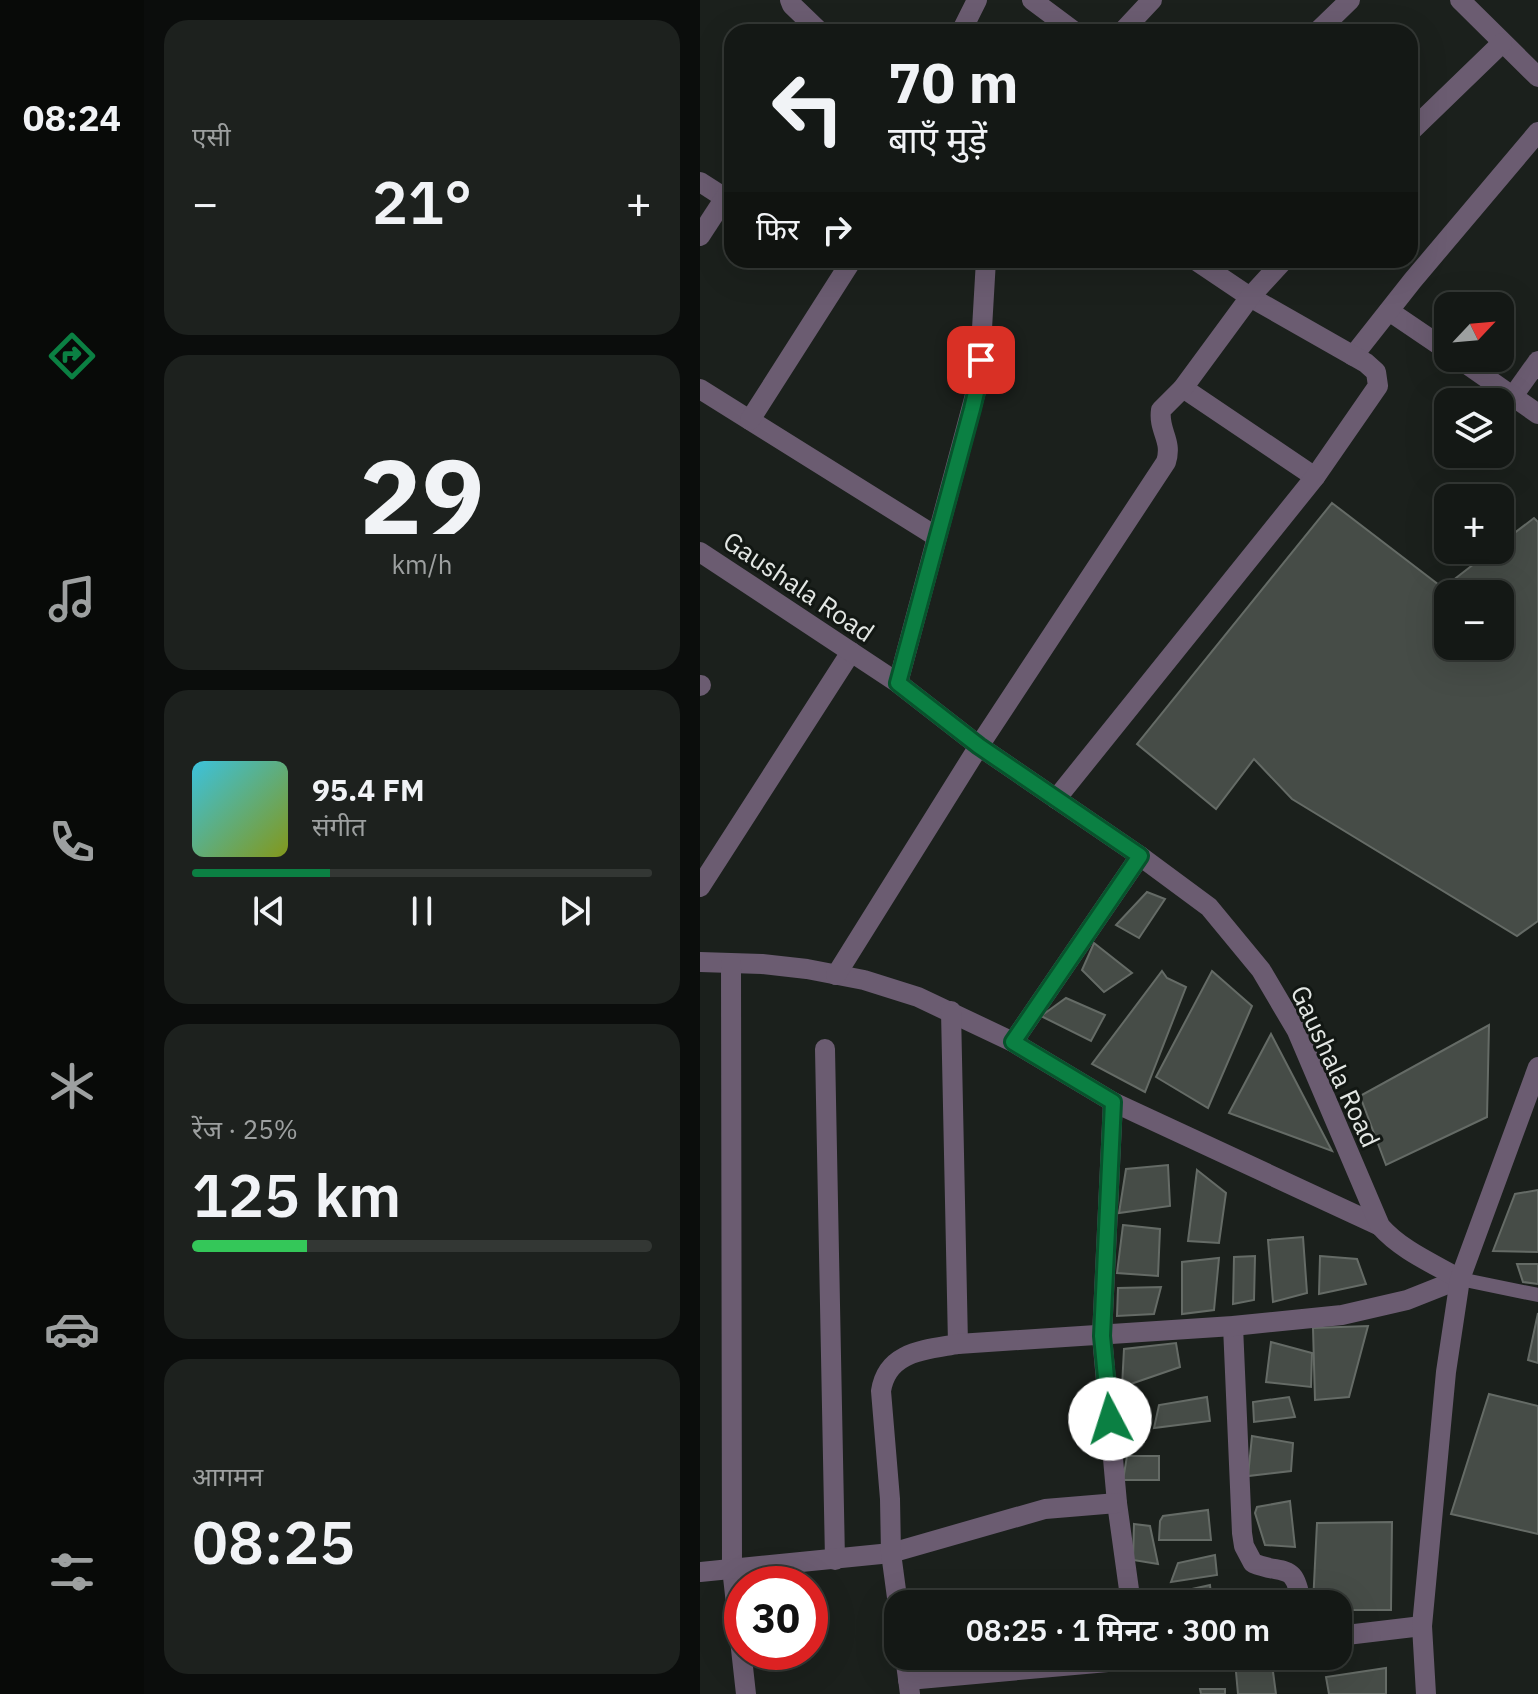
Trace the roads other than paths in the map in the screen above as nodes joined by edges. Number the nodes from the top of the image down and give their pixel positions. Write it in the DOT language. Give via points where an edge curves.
graph roads {
  1 [pos="790,0"];
  2 [pos="977,0"];
  3 [pos="1032,0"];
  4 [pos="1152,0"];
  5 [pos="1350,0"];
  6 [pos="1460,0"];
  7 [pos="812,24"];
  8 [pos="965,24"];
  9 [pos="1064,24"];
  10 [pos="1130,24"];
  11 [pos="1325,24"];
  12 [pos="1502,43"];
  13 [pos="1538,77"];
  14 [pos="1418,124"];
  15 [pos="1538,132"];
  16 [pos="700,182"];
  17 [pos="724,191"];
  18 [pos="724,200"];
  19 [pos="700,236"];
  20 [pos="847,268"];
  21 [pos="986,268"];
  22 [pos="1207,268"];
  23 [pos="1277,268"];
  24 [pos="1250,297"];
  25 [pos="1389,311"];
  26 [pos="1434,342"];
  27 [pos="1353,356"];
  28 [pos="1538,361"];
  29 [pos="1478,372"];
  30 [pos="1183,388"];
  31 [pos="1501,388"];
  32 [pos="700,389"];
  33 [pos="1514,395"];
  34 [pos="1514,397"];
  35 [pos="1538,414"];
  36 [pos="750,420"];
  37 [pos="1315,477"];
  38 [pos="937,537"];
  39 [pos="700,552"];
  40 [pos="851,652"];
  41 [pos="898,683"];
  42 [pos="979,746"];
  43 [pos="1056,799"];
  44 [pos="1140,856"];
  45 [pos="700,887"];
  46 [pos="700,962"];
  47 [pos="731,964"];
  48 [pos="836,975"];
  49 [pos="951,1011"];
  50 [pos="1013,1042"];
  51 [pos="825,1049"];
  52 [pos="1538,1067"];
  53 [pos="1113,1102"];
  54 [pos="1380,1226"];
  55 [pos="1460,1279"];
  56 [pos="1538,1295"];
  57 [pos="1233,1326"];
  58 [pos="1102,1336"];
  59 [pos="958,1344"];
  60 [pos="1117,1503"];
  61 [pos="891,1553"];
  62 [pos="835,1560"];
  63 [pos="732,1566"];
  64 [pos="758,1566"];
  65 [pos="724,1569"];
  66 [pos="700,1572"];
  67 [pos="896,1590"];
  68 [pos="1129,1590"];
  69 [pos="1297,1590"];
  70 [pos="1422,1626"];
  71 [pos="1352,1634"];
  72 [pos="743,1670"];
  73 [pos="1044,1670"];
  74 [pos="909,1687"];
  75 [pos="746,1694"];
  76 [pos="1426,1694"];
  1 -- 7 [label="street"];
  2 -- 8 [label="street"];
  3 -- 9 [label="street"];
  4 -- 10 [label="street"];
  5 -- 11 [label="street"];
  6 -- 12 [label="street"];
  12 -- 13 [label="street"];
  12 -- 14 [label="street"];
  15 -- 25 [label="street"];
  16 -- 17 [label="street"];
  18 -- 19 [label="street"];
  20 -- 36 [label="street"];
  21 -- 38 [label="street" via="979,380"];
  22 -- 24 [label="street"];
  23 -- 24 [label="street"];
  24 -- 27 [label="street"];
  24 -- 30 [label="street"];
  25 -- 26 [label="street"];
  25 -- 27 [label="street"];
  27 -- 37 [label="street" via="1376,372 1378,386"];
  28 -- 33 [label="street"];
  29 -- 31 [label="street"];
  30 -- 37 [label="street"];
  30 -- 42 [label="street" via="1161,410 1170,450 1166,462"];
  32 -- 36 [label="street"];
  34 -- 35 [label="street"];
  36 -- 38 [label="street"];
  37 -- 43 [label="street"];
  38 -- 41 [label="street"];
  39 -- 40 [label="street, Gaushala Road"];
  40 -- 41 [label="street, Gaushala Road"];
  40 -- 45 [label="street"];
  41 -- 42 [label="street, Gaushala Road"];
  42 -- 43 [label="street, Gaushala Road"];
  42 -- 48 [label="street"];
  43 -- 44 [label="street, Gaushala Road"];
  44 -- 50 [label="street"];
  44 -- 54 [label="street, Gaushala Road" via="1209,907 1261,970 1297,1031"];
  46 -- 47 [label="street"];
  47 -- 48 [label="street"];
  47 -- 63 [label="street"];
  48 -- 49 [label="street"];
  49 -- 50 [label="street"];
  49 -- 59 [label="street"];
  50 -- 53 [label="street"];
  51 -- 62 [label="street"];
  52 -- 55 [label="street"];
  53 -- 54 [label="street"];
  53 -- 58 [label="street"];
  54 -- 55 [label="street, Gaushala Road" via="1407,1250"];
  55 -- 56 [label="lane"];
  55 -- 57 [label="street" via="1378,1308"];
  55 -- 70 [label="street"];
  57 -- 58 [label="street"];
  57 -- 69 [label="street" via="1244,1546 1253,1563 1293,1576"];
  58 -- 59 [label="street"];
  58 -- 60 [label="street"];
  59 -- 61 [label="street" via="917,1351 884,1374"];
  60 -- 61 [label="street" via="1045,1509"];
  60 -- 68 [label="street"];
  61 -- 62 [label="street"];
  61 -- 67 [label="street"];
  62 -- 64 [label="street"];
  65 -- 66 [label="street"];
  70 -- 71 [label="street"];
  70 -- 76 [label="street"];
  72 -- 75 [label="street"];
  73 -- 74 [label="street"];
}
